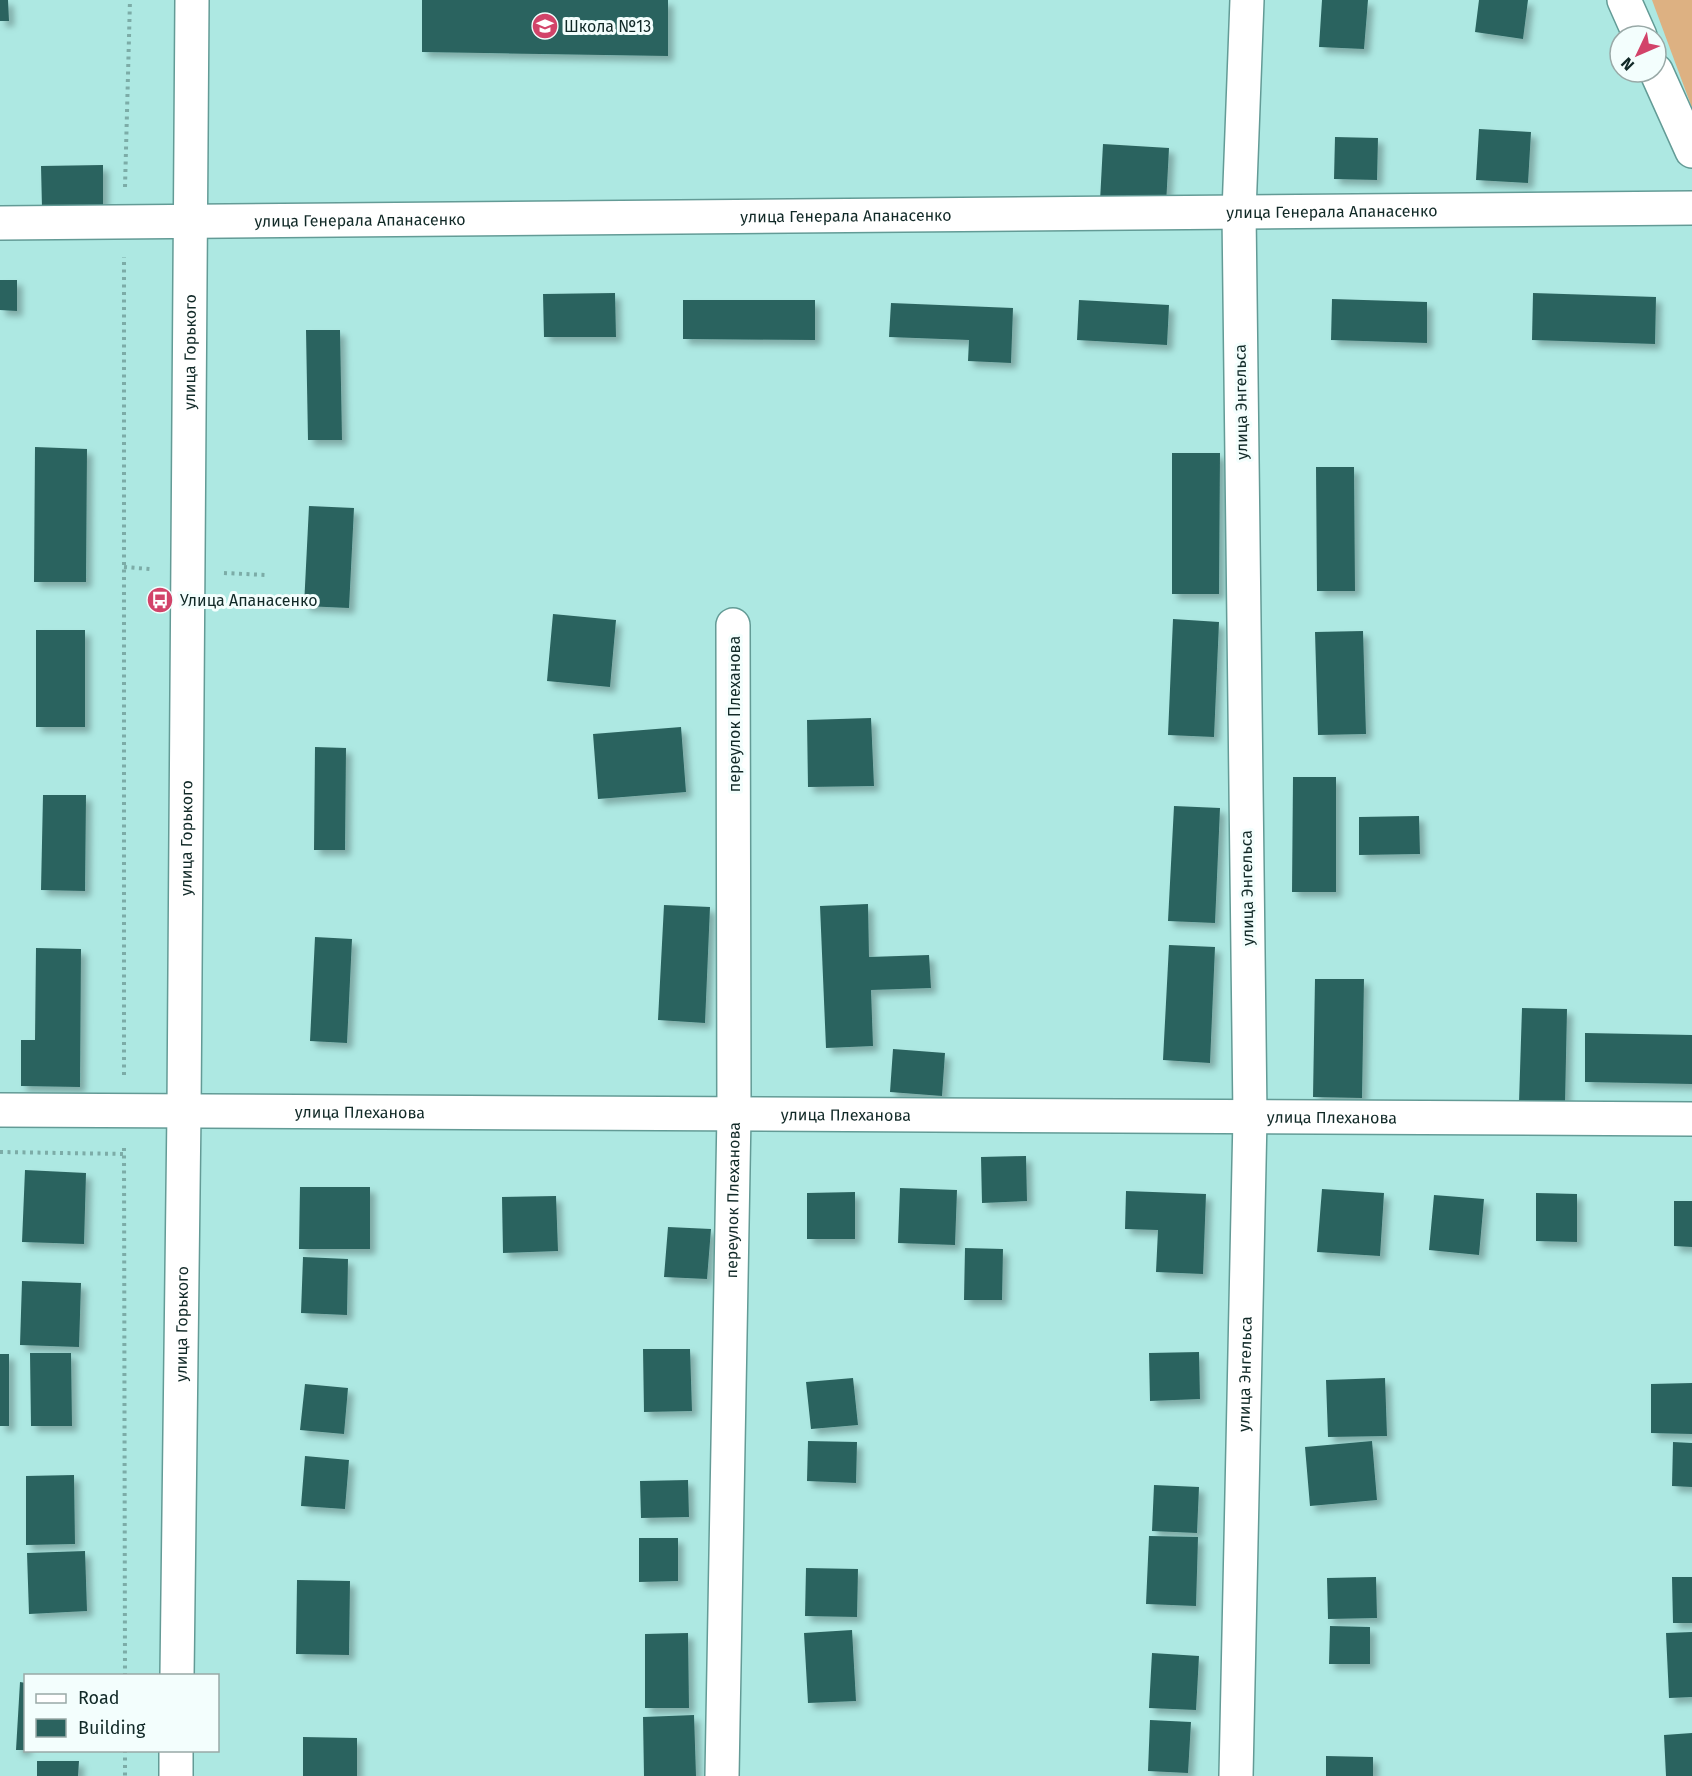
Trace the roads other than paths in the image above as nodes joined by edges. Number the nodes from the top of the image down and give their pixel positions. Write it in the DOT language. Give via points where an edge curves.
graph roads {
  1 [pos="192,0"];
  2 [pos="1246,0"];
  3 [pos="1624,0"];
  4 [pos="1635,24"];
  5 [pos="1662,84"];
  6 [pos="1692,151"];
  7 [pos="1692,208"];
  8 [pos="1239,212"];
  9 [pos="190,221"];
  10 [pos="0,223"];
  11 [pos="734,625"];
  12 [pos="0,1110"];
  13 [pos="184,1110"];
  14 [pos="734,1114"];
  15 [pos="1250,1117"];
  16 [pos="1692,1119"];
  17 [pos="177,1674"];
  18 [pos="176,1752"];
  19 [pos="176,1776"];
  20 [pos="722,1776"];
  21 [pos="1236,1776"];
  1 -- 9 [label="street, улица Горького"];
  2 -- 8 [label="street, улица Энгельса"];
  3 -- 4 [label="street"];
  5 -- 6 [label="street"];
  7 -- 8 [label="street, улица Генерала Апанасенко"];
  8 -- 9 [label="street, улица Генерала Апанасенко"];
  8 -- 15 [label="street, улица Энгельса"];
  9 -- 10 [label="street, улица Генерала Апанасенко"];
  9 -- 13 [label="street, улица Горького"];
  11 -- 14 [label="street, переулок Плеханова"];
  12 -- 13 [label="street, улица Плеханова"];
  13 -- 14 [label="street, улица Плеханова"];
  13 -- 17 [label="street, улица Горького"];
  14 -- 15 [label="street, улица Плеханова"];
  14 -- 20 [label="street, переулок Плеханова"];
  15 -- 16 [label="street, улица Плеханова"];
  15 -- 21 [label="street, улица Энгельса"];
  18 -- 19 [label="street"];
}
